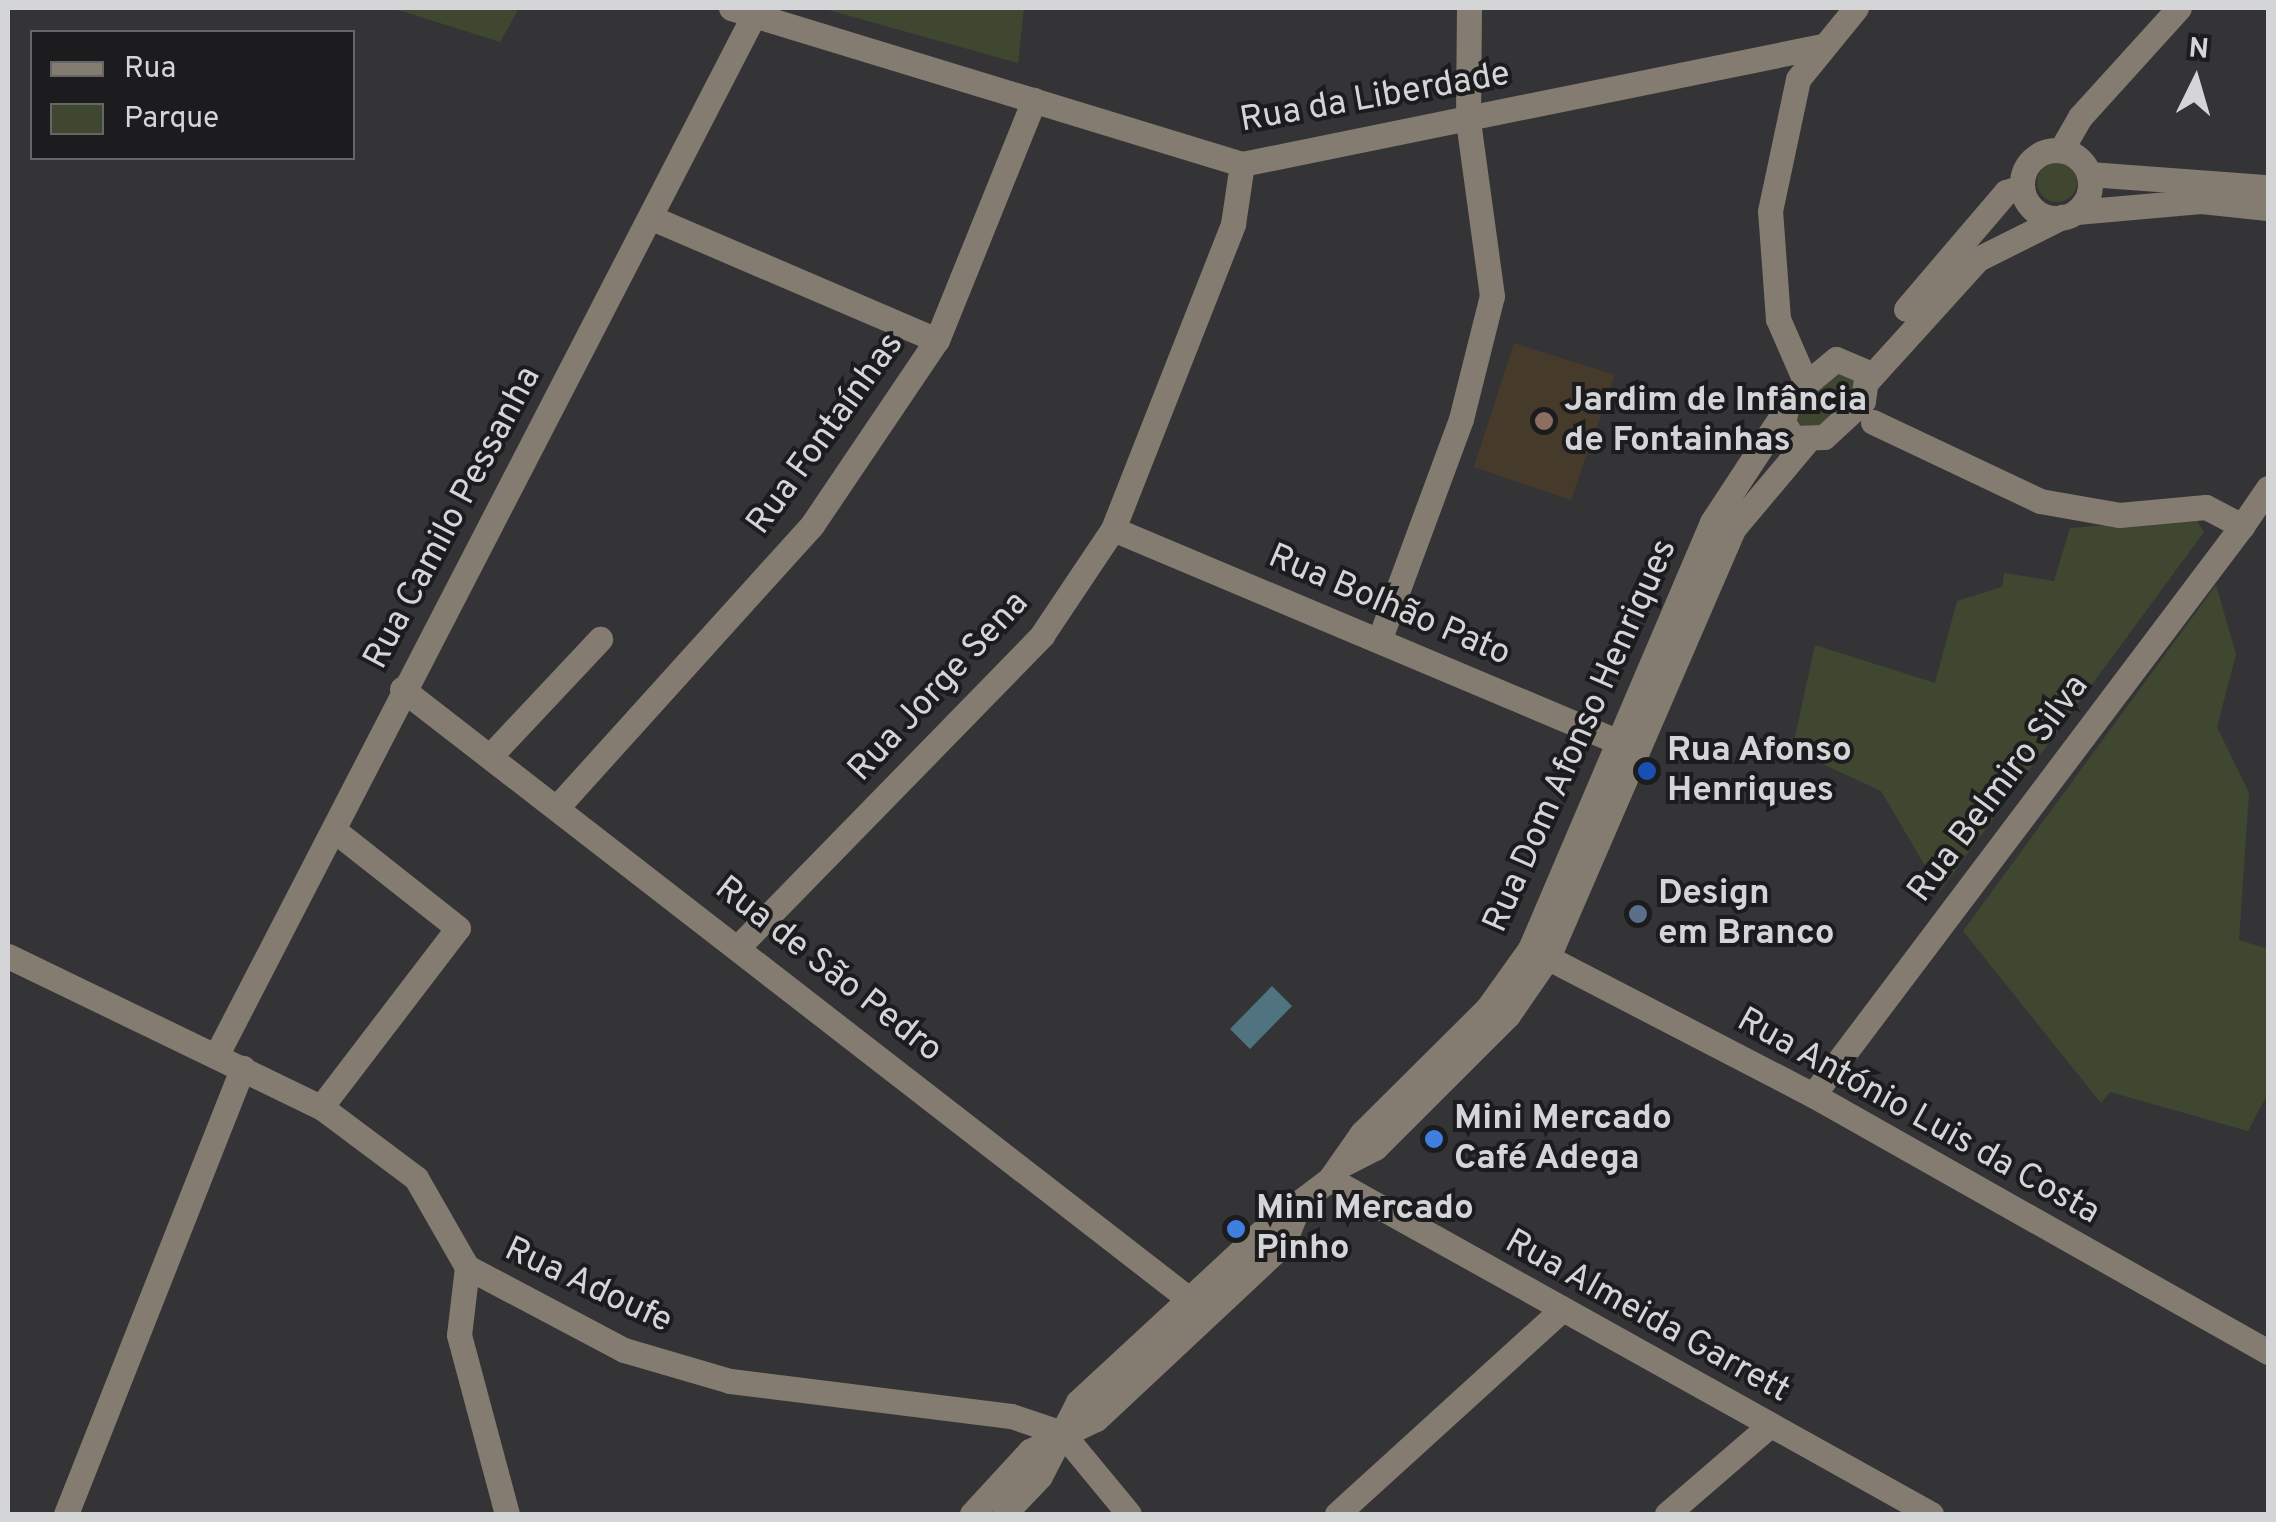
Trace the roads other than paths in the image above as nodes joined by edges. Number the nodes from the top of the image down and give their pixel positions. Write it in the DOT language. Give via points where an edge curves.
graph roads {
  1 [pos="1469,8"];
  2 [pos="1856,8"];
  3 [pos="2178,8"];
  4 [pos="743,11"];
  5 [pos="1822,46"];
  6 [pos="1749,56"];
  7 [pos="1798,79"];
  8 [pos="1034,100"];
  9 [pos="1468,120"];
  10 [pos="2061,150"];
  11 [pos="1242,164"];
  12 [pos="2089,174"];
  13 [pos="2268,187"];
  14 [pos="2022,188"];
  15 [pos="2268,208"];
  16 [pos="2069,215"];
  17 [pos="652,218"];
  18 [pos="937,340"];
  19 [pos="1864,371"];
  20 [pos="1805,381"];
  21 [pos="1783,414"];
  22 [pos="1874,422"];
  23 [pos="1806,442"];
  24 [pos="2268,488"];
  25 [pos="2242,526"];
  26 [pos="1113,530"];
  27 [pos="1380,638"];
  28 [pos="600,640"];
  29 [pos="402,689"];
  30 [pos="1629,747"];
  31 [pos="492,754"];
  32 [pos="559,805"];
  33 [pos="334,830"];
  34 [pos="740,945"];
  35 [pos="1539,953"];
  36 [pos="8,956"];
  37 [pos="217,1054"];
  38 [pos="243,1068"];
  39 [pos="1812,1095"];
  40 [pos="322,1107"];
  41 [pos="1338,1171"];
  42 [pos="467,1267"];
  43 [pos="1198,1306"];
  44 [pos="1562,1309"];
  45 [pos="2268,1352"];
  46 [pos="1770,1425"];
  47 [pos="1062,1433"];
  48 [pos="66,1514"];
  49 [pos="507,1514"];
  50 [pos="972,1514"];
  51 [pos="1004,1514"];
  52 [pos="1129,1514"];
  53 [pos="1337,1514"];
  54 [pos="1667,1514"];
  55 [pos="1931,1514"];
  1 -- 9 [label="street"];
  2 -- 5 [label="street"];
  3 -- 10 [label="street" via="2080,117"];
  4 -- 8 [label="street, Rua da Liberdade"];
  4 -- 17 [label="street, Rua Camilo Pessanha"];
  5 -- 6 [label="street, Rua da Liberdade"];
  5 -- 7 [label="street"];
  6 -- 7 [label="street"];
  6 -- 9 [label="street, Rua da Liberdade"];
  7 -- 20 [label="street" via="1770,210 1771,272 1778,319"];
  8 -- 11 [label="street, Rua da Liberdade"];
  8 -- 18 [label="street, Rua Fontaínhas"];
  9 -- 11 [label="street, Rua da Liberdade"];
  9 -- 27 [label="street" via="1492,296 1462,419"];
  10 -- 12 [label="street"];
  10 -- 14 [label="street, Rua Dom Afonso Henriques" via="2032,159"];
  11 -- 26 [label="street, Rua Jorge Sena" via="1234,224"];
  12 -- 13 [label="street"];
  12 -- 16 [label="street"];
  14 -- 16 [label="street" via="2036,211"];
  14 -- 19 [label="street, Rua Dom Afonso Henriques" via="2006,192"];
  15 -- 16 [label="street, Rua Dom Afonso Henriques" via="2111,203"];
  16 -- 19 [label="street, Rua Dom Afonso Henriques" via="1978,259"];
  17 -- 18 [label="street"];
  17 -- 29 [label="street, Rua Camilo Pessanha"];
  18 -- 32 [label="street, Rua Fontaínhas" via="812,525"];
  19 -- 20 [label="street" via="1836,359"];
  19 -- 23 [label="street, Rua Dom Afonso Henriques" via="1848,420"];
  20 -- 21 [label="street, Rua Dom Afonso Henriques"];
  21 -- 23 [label="street" via="1787,434"];
  21 -- 30 [label="street, Rua Dom Afonso Henriques" via="1712,522"];
  22 -- 25 [label="street" via="2040,501 2119,515 2206,506"];
  23 -- 30 [label="street, Rua Dom Afonso Henriques" via="1733,529"];
  24 -- 25 [label="street, Rua Belmiro Silva"];
  25 -- 39 [label="street, Rua Belmiro Silva"];
  26 -- 27 [label="street, Rua Bolhão Pato"];
  26 -- 34 [label="street, Rua Jorge Sena" via="1042,635"];
  27 -- 30 [label="street, Rua Bolhão Pato"];
  28 -- 31 [label="street"];
  29 -- 31 [label="street, Rua de São Pedro"];
  29 -- 33 [label="street, Rua Camilo Pessanha"];
  30 -- 35 [label="street, Rua Dom Afonso Henriques"];
  31 -- 32 [label="street, Rua de São Pedro"];
  32 -- 34 [label="street, Rua de São Pedro"];
  33 -- 37 [label="street, Rua Camilo Pessanha"];
  33 -- 40 [label="street" via="458,928"];
  34 -- 43 [label="street, Rua de São Pedro"];
  35 -- 39 [label="street, Rua António Luis da Costa"];
  35 -- 41 [label="street, Rua Dom Afonso Henriques" via="1508,1015 1375,1148"];
  36 -- 37 [label="street, Rua Adoufe"];
  37 -- 38 [label="street, Rua Adoufe"];
  38 -- 40 [label="street, Rua Adoufe"];
  38 -- 48 [label="street"];
  39 -- 45 [label="street, Rua António Luis da Costa"];
  40 -- 42 [label="street, Rua Adoufe" via="416,1178"];
  41 -- 43 [label="street, Rua Dom Afonso Henriques" via="1296,1212 1268,1226"];
  41 -- 44 [label="street, Rua Almeida Garrett"];
  42 -- 47 [label="street, Rua Adoufe" via="624,1350 730,1381 1011,1416"];
  42 -- 49 [label="street" via="460,1334"];
  43 -- 47 [label="street, Rua Dom Afonso Henriques" via="1078,1402"];
  44 -- 46 [label="street, Rua Almeida Garrett"];
  44 -- 53 [label="street"];
  46 -- 54 [label="street"];
  46 -- 55 [label="street, Rua Almeida Garrett"];
  47 -- 50 [label="street, Rua Dom Afonso Henriques" via="1030,1451"];
  47 -- 51 [label="street, Rua Dom Afonso Henriques" via="1040,1476"];
  47 -- 52 [label="street"];
}
